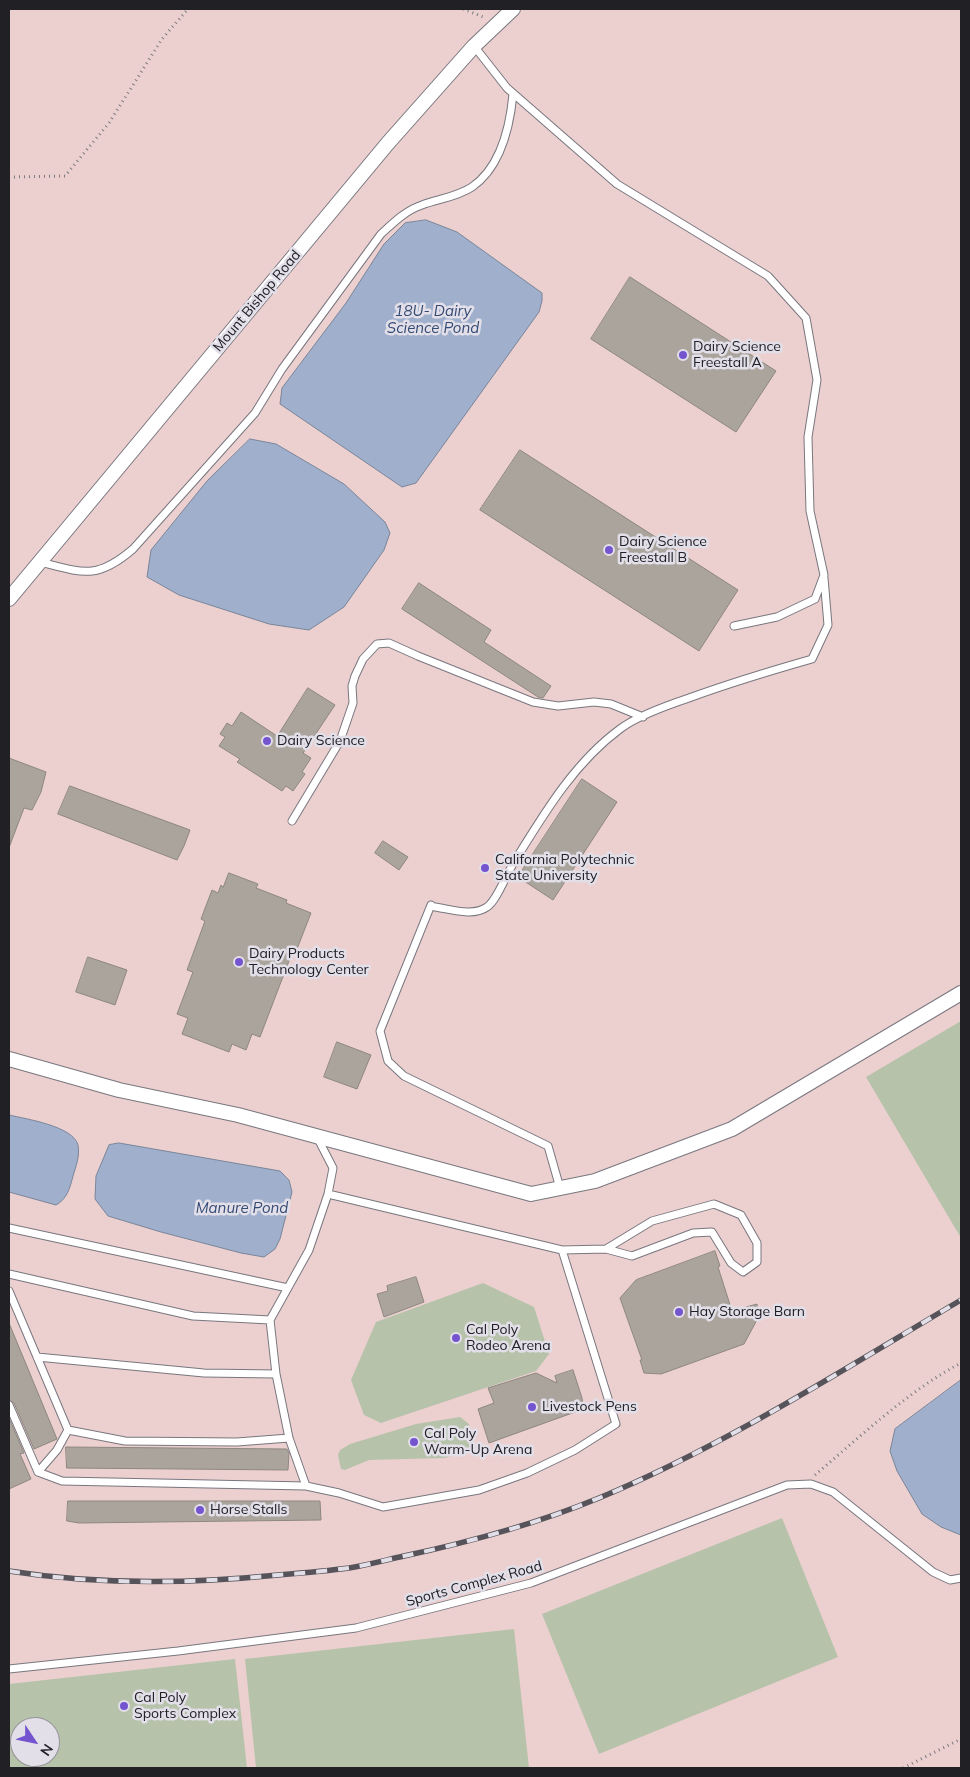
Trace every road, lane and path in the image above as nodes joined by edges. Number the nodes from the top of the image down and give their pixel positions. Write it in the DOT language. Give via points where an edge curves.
graph roads {
  1 [pos="188,9"];
  2 [pos="463,9"];
  3 [pos="512,9"];
  4 [pos="498,23"];
  5 [pos="474,46"];
  6 [pos="513,94"];
  7 [pos="9,177"];
  8 [pos="40,562"];
  9 [pos="824,575"];
  10 [pos="9,599"];
  11 [pos="734,626"];
  12 [pos="643,717"];
  13 [pos="292,821"];
  14 [pos="961,993"];
  15 [pos="9,1060"];
  16 [pos="317,1137"];
  17 [pos="560,1188"];
  18 [pos="328,1194"];
  19 [pos="9,1228"];
  20 [pos="606,1249"];
  21 [pos="562,1250"];
  22 [pos="9,1274"];
  23 [pos="288,1288"];
  24 [pos="9,1291"];
  25 [pos="270,1320"];
  26 [pos="37,1357"];
  27 [pos="961,1363"];
  28 [pos="276,1374"];
  29 [pos="9,1405"];
  30 [pos="68,1430"];
  31 [pos="289,1438"];
  32 [pos="38,1472"];
  33 [pos="811,1484"];
  34 [pos="306,1486"];
  35 [pos="961,1578"];
  36 [pos="9,1670"];
  37 [pos="961,1739"];
  38 [pos="903,1768"];
  1 -- 7 [label="path" via="162,39 109,123 65,176"];
  2 -- 4 [label="path"];
  3 -- 4 [label="street, Mount Bishop Road"];
  4 -- 5 [label="street, Mount Bishop Road"];
  5 -- 6 [label="lane"];
  5 -- 8 [label="street, Mount Bishop Road" via="388,143"];
  6 -- 8 [label="lane" via="503,144 484,176 472,187 447,199 420,205 381,234 282,369 254,413 133,549 118,562 91,573"];
  6 -- 9 [label="lane" via="617,184 768,276 806,318 817,380 808,437 810,511"];
  8 -- 10 [label="street, Mount Bishop Road"];
  9 -- 11 [label="lane" via="815,599 777,617"];
  9 -- 12 [label="lane" via="828,625 812,659 742,678"];
  12 -- 13 [label="lane" via="611,704 594,702 558,706 533,702 389,643 377,644 363,659 354,676 353,703 340,741"];
  12 -- 17 [label="lane" via="621,728 596,749 566,782 486,908 471,912 433,906 380,1031 388,1061 404,1076 548,1146"];
  14 -- 17 [label="street" via="732,1129 595,1181"];
  15 -- 16 [label="street"];
  16 -- 17 [label="street" via="531,1194"];
  16 -- 18 [label="lane" via="333,1168"];
  18 -- 21 [label="lane"];
  18 -- 23 [label="lane" via="309,1250"];
  19 -- 23 [label="lane"];
  20 -- 20 [label="lane" via="652,1221 714,1204 741,1215 757,1243 757,1262 743,1272 731,1263 712,1232 693,1233 632,1256"];
  20 -- 21 [label="lane"];
  21 -- 34 [label="lane" via="616,1424 576,1450 527,1473 479,1490 383,1507"];
  22 -- 25 [label="lane" via="193,1316"];
  23 -- 25 [label="lane"];
  24 -- 26 [label="lane"];
  25 -- 28 [label="lane"];
  26 -- 28 [label="lane" via="204,1373"];
  26 -- 30 [label="lane"];
  27 -- 33 [label="path" via="938,1376 872,1427 813,1476"];
  28 -- 31 [label="lane"];
  29 -- 32 [label="lane"];
  30 -- 31 [label="lane" via="125,1441 237,1442"];
  30 -- 32 [label="lane" via="57,1450"];
  31 -- 34 [label="lane"];
  32 -- 34 [label="lane" via="62,1481"];
  33 -- 35 [label="lane, Sports Complex Road" via="833,1492 933,1572 950,1580"];
  33 -- 36 [label="lane, Sports Complex Road" via="787,1485 531,1584 356,1628"];
  37 -- 38 [label="path"];
}
